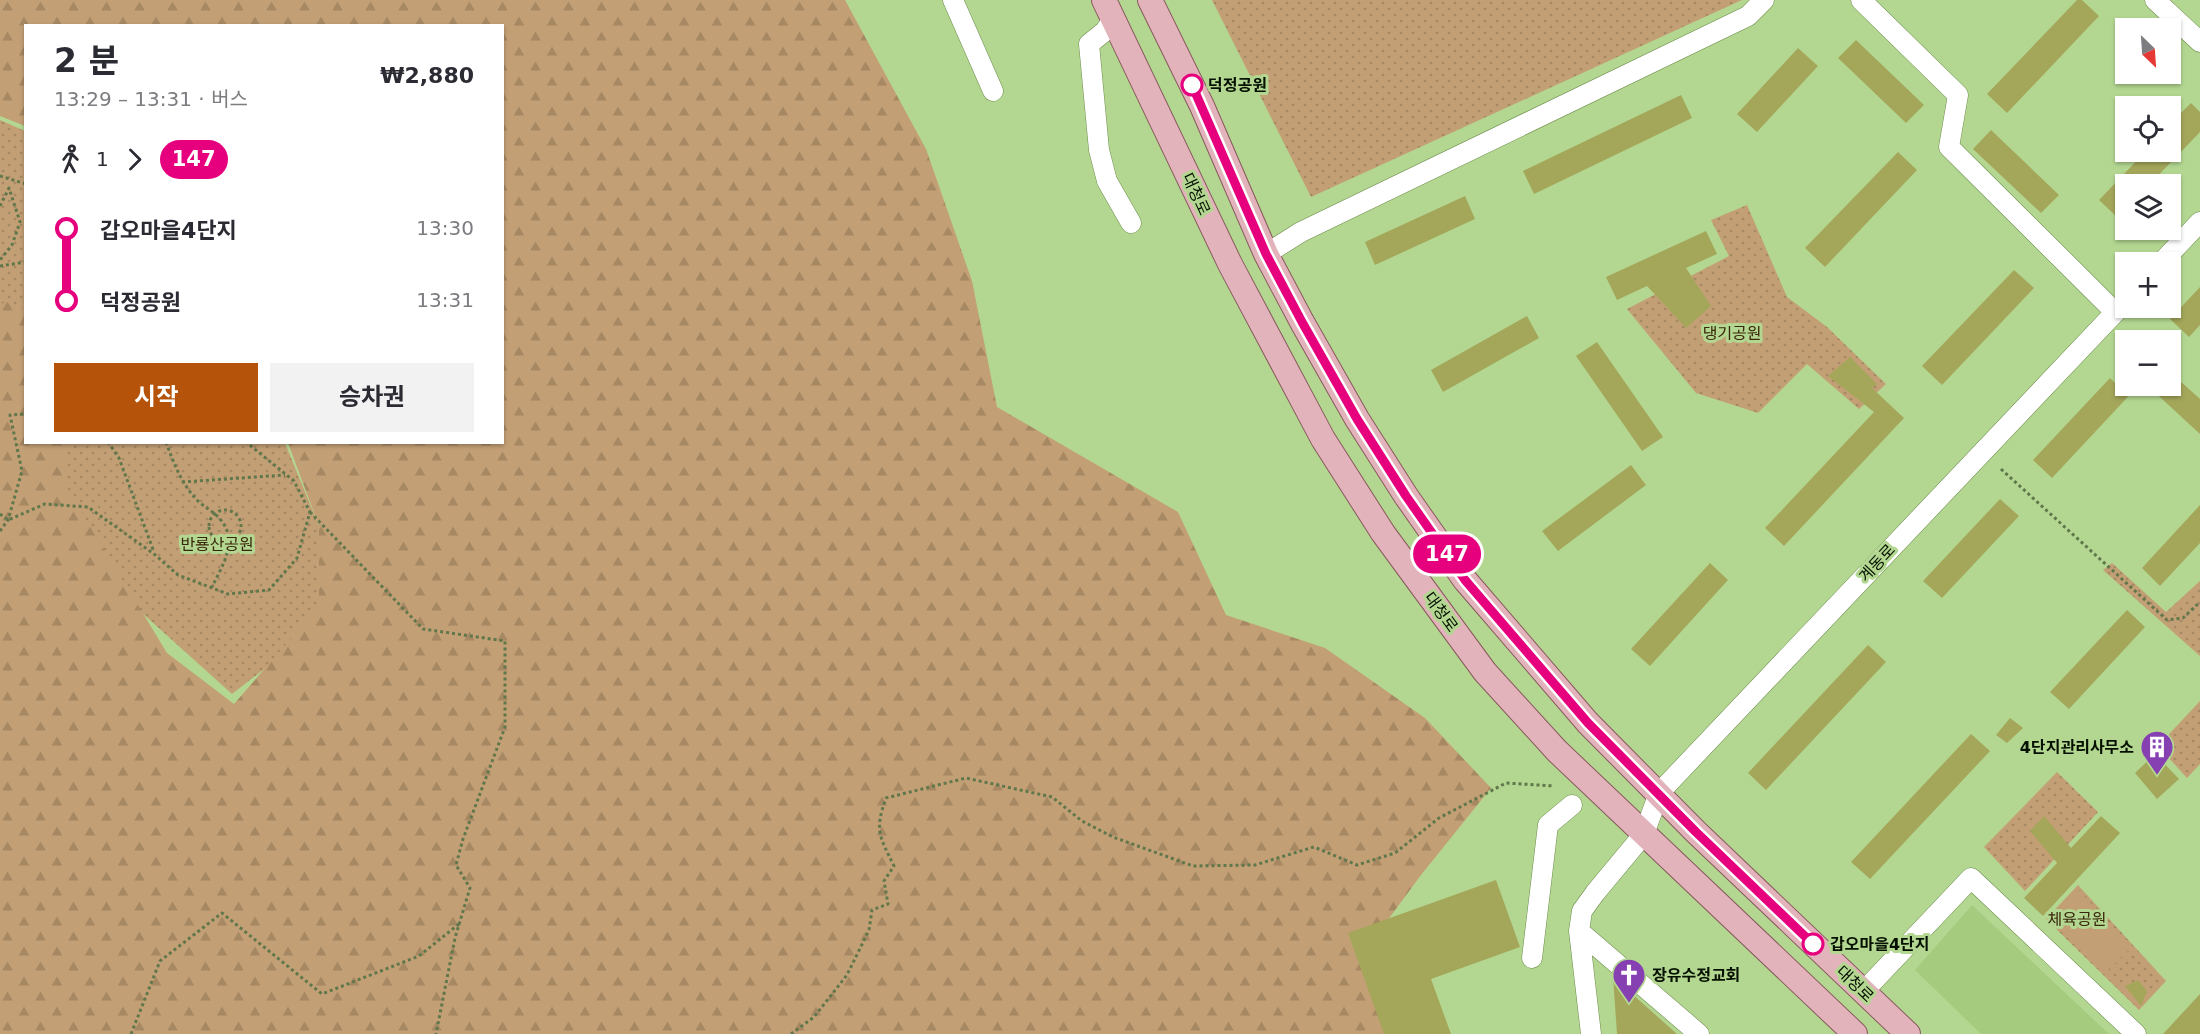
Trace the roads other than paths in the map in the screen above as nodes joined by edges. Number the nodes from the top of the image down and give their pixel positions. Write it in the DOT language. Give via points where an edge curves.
graph roads {
  1 [pos="953,0"];
  2 [pos="1150,0"];
  3 [pos="1764,0"];
  4 [pos="1861,0"];
  5 [pos="2155,0"];
  6 [pos="1109,10"];
  7 [pos="2200,42"];
  8 [pos="993,91"];
  9 [pos="2200,222"];
  10 [pos="1131,223"];
  11 [pos="2172,252"];
  12 [pos="1266,254"];
  13 [pos="2115,301"];
  14 [pos="2115,311"];
  15 [pos="1659,793"];
  16 [pos="1572,805"];
  17 [pos="1644,834"];
  18 [pos="1579,932"];
  19 [pos="1532,958"];
  20 [pos="1863,992"];
  21 [pos="1591,1034"];
  22 [pos="1699,1034"];
  23 [pos="1855,1034"];
  24 [pos="1908,1034"];
  25 [pos="2136,1034"];
  1 -- 8 [label="street"];
  2 -- 12 [label="main road, 대청로" via="1202,106"];
  3 -- 12 [label="street" via="1748,16 1312,227"];
  4 -- 13 [label="street" via="1958,95 1949,147"];
  5 -- 7 [label="street"];
  6 -- 10 [label="street" via="1105,31 1089,45 1099,150 1107,181"];
  6 -- 17 [label="main road, 대청로" via="1230,264 1323,439 1383,533 1485,672 1557,751"];
  9 -- 11 [label="street"];
  12 -- 15 [label="main road, 대청로" via="1357,419 1465,580 1588,723"];
  14 -- 15 [label="street, 계동로"];
  15 -- 17 [label="street, 계동로"];
  15 -- 20 [label="main road, 대청로"];
  16 -- 19 [label="street" via="1548,825"];
  17 -- 18 [label="street" via="1582,911"];
  17 -- 23 [label="main road, 대청로"];
  18 -- 21 [label="street"];
  18 -- 22 [label="street"];
  20 -- 24 [label="main road, 대청로"];
  20 -- 25 [label="street" via="1971,878"];
}
